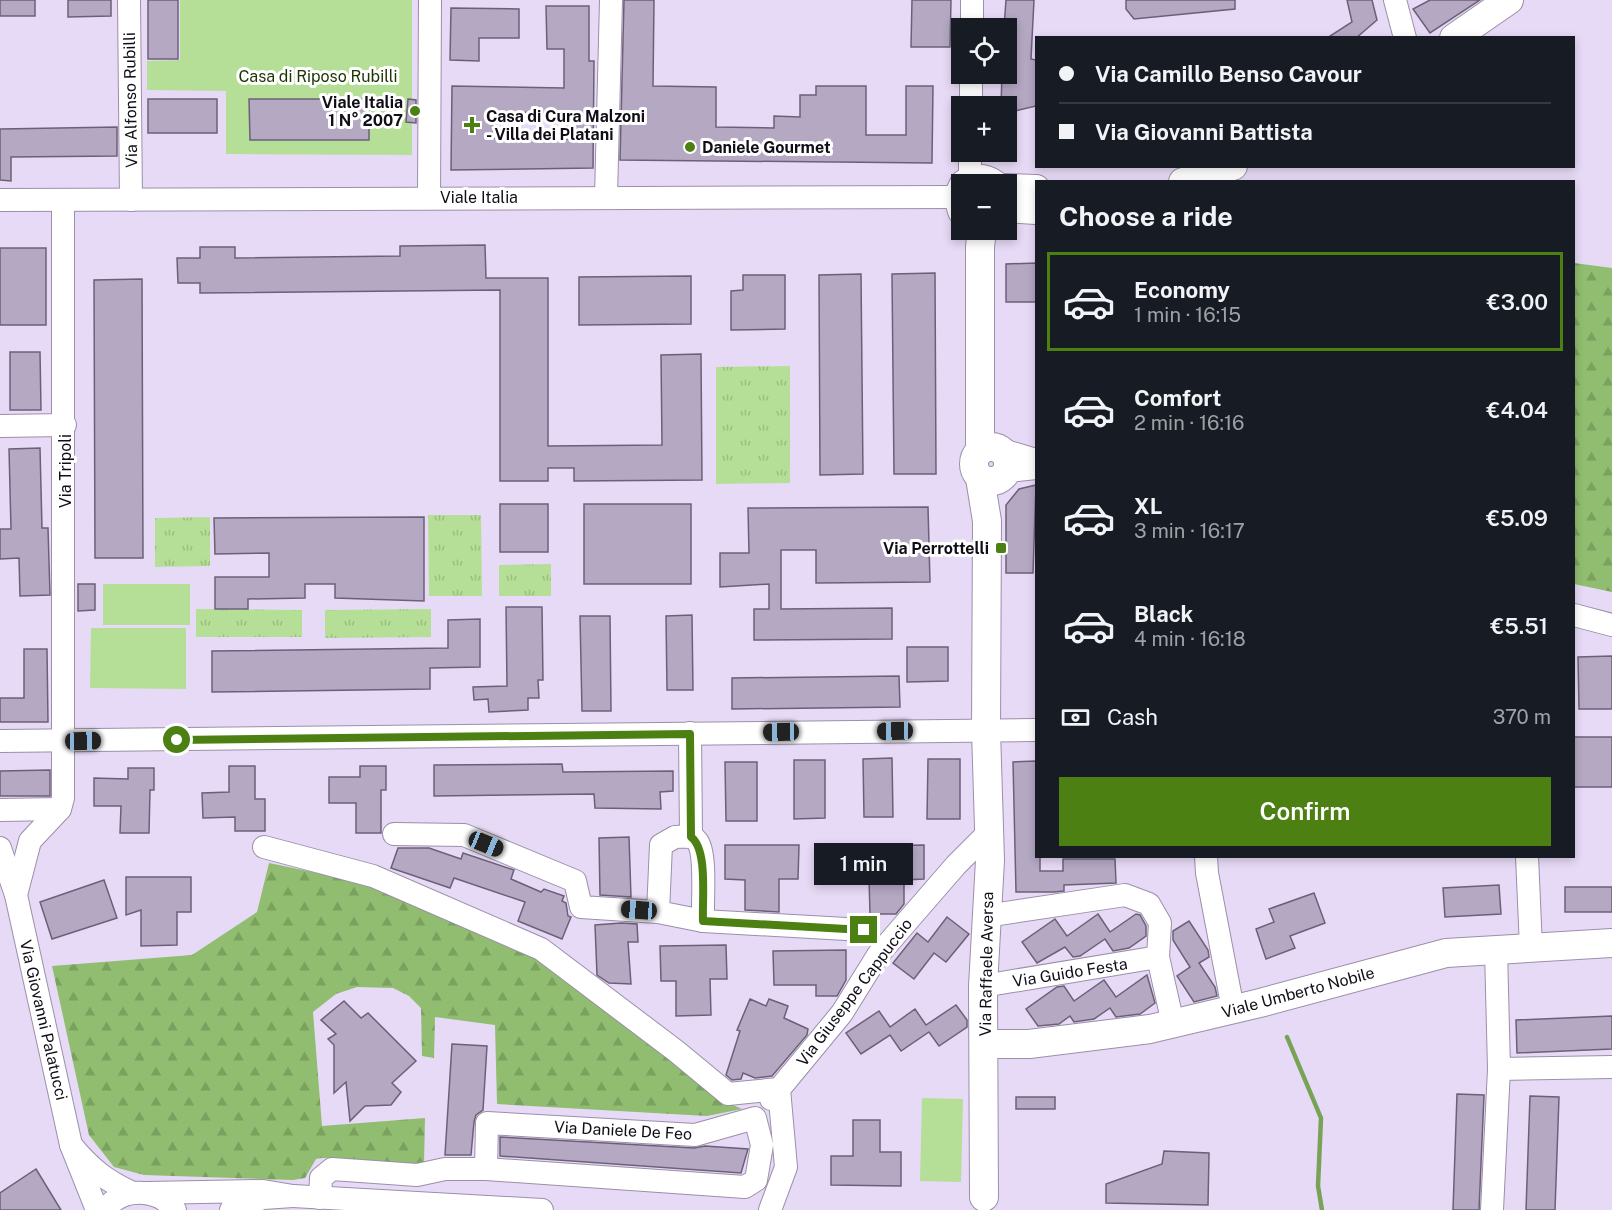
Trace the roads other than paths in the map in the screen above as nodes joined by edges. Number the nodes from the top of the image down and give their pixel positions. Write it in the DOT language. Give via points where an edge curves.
graph roads {
  1 [pos="129,0"];
  2 [pos="430,0"];
  3 [pos="611,0"];
  4 [pos="972,0"];
  5 [pos="1395,0"];
  6 [pos="1509,0"];
  7 [pos="972,18"];
  8 [pos="1404,36"];
  9 [pos="1457,36"];
  10 [pos="1227,168"];
  11 [pos="1188,180"];
  12 [pos="1017,188"];
  13 [pos="1035,189"];
  14 [pos="951,191"];
  15 [pos="429,197"];
  16 [pos="606,197"];
  17 [pos="0,200"];
  18 [pos="63,200"];
  19 [pos="131,200"];
  20 [pos="1017,209"];
  21 [pos="1035,210"];
  22 [pos="982,240"];
  23 [pos="65,425"];
  24 [pos="0,426"];
  25 [pos="1035,460"];
  26 [pos="993,463"];
  27 [pos="1035,468"];
  28 [pos="1575,615"];
  29 [pos="1612,625"];
  30 [pos="1035,729"];
  31 [pos="986,730"];
  32 [pos="690,734"];
  33 [pos="0,741"];
  34 [pos="64,741"];
  35 [pos="60,809"];
  36 [pos="0,810"];
  37 [pos="0,827"];
  38 [pos="990,832"];
  39 [pos="394,834"];
  40 [pos="691,837"];
  41 [pos="30,841"];
  42 [pos="264,847"];
  43 [pos="0,848"];
  44 [pos="1206,858"];
  45 [pos="1527,858"];
  46 [pos="16,895"];
  47 [pos="658,912"];
  48 [pos="986,916"];
  49 [pos="703,921"];
  50 [pos="864,930"];
  51 [pos="1612,943"];
  52 [pos="1531,948"];
  53 [pos="1496,950"];
  54 [pos="1158,957"];
  55 [pos="983,986"];
  56 [pos="1233,1010"];
  57 [pos="1171,1015"];
  58 [pos="984,1044"];
  59 [pos="1612,1067"];
  60 [pos="1499,1069"];
  61 [pos="779,1089"];
  62 [pos="755,1118"];
  63 [pos="71,1145"];
  64 [pos="486,1169"];
  65 [pos="141,1193"];
  66 [pos="293,1196"];
  67 [pos="320,1198"];
  68 [pos="985,1206"];
  69 [pos="97,1210"];
  70 [pos="105,1210"];
  71 [pos="176,1210"];
  72 [pos="231,1210"];
  73 [pos="542,1210"];
  74 [pos="770,1210"];
  75 [pos="1492,1210"];
  1 -- 19 [label="street, Via Alfonso Rubilli"];
  2 -- 15 [label="street"];
  3 -- 16 [label="street"];
  4 -- 7 [label="street"];
  5 -- 8 [label="street"];
  6 -- 9 [label="main road"];
  10 -- 11 [label="main road"];
  12 -- 13 [label="main road"];
  14 -- 16 [label="street, Viale Italia"];
  15 -- 16 [label="street, Viale Italia"];
  15 -- 19 [label="street, Viale Italia"];
  17 -- 18 [label="street, Viale Italia"];
  18 -- 19 [label="street, Viale Italia"];
  18 -- 23 [label="street, Via Tripoli"];
  20 -- 21 [label="main road"];
  22 -- 26 [label="main road" via="978,420"];
  23 -- 24 [label="street"];
  23 -- 34 [label="street, Via Tripoli"];
  25 -- 26 [label="street"];
  26 -- 27 [label="street"];
  26 -- 31 [label="main road, Via Raffaele Aversa" via="987,521"];
  28 -- 29 [label="street"];
  30 -- 31 [label="street"];
  31 -- 32 [label="street"];
  31 -- 38 [label="main road, Via Raffaele Aversa"];
  32 -- 34 [label="street"];
  32 -- 40 [label="street"];
  33 -- 34 [label="street"];
  34 -- 35 [label="street"];
  35 -- 36 [label="street"];
  35 -- 41 [label="street, Via Giovanni Palatucci"];
  37 -- 41 [label="street" via="8,820 25,823"];
  38 -- 48 [label="main road, Via Raffaele Aversa"];
  38 -- 61 [label="street, Via Giuseppe Cappuccio" via="878,955 842,1013"];
  39 -- 47 [label="street" via="464,835 575,881 581,907"];
  40 -- 47 [label="street" via="675,837 661,845"];
  40 -- 49 [label="street" via="702,853"];
  41 -- 46 [label="street, Via Giovanni Palatucci"];
  42 -- 61 [label="street" via="373,876 541,950 728,1094"];
  43 -- 46 [label="street, Via Giovanni Palatucci"];
  44 -- 56 [label="street"];
  45 -- 52 [label="street"];
  46 -- 63 [label="street, Via Giovanni Palatucci"];
  47 -- 49 [label="street"];
  48 -- 54 [label="street" via="1125,895 1149,904 1160,923"];
  48 -- 55 [label="main road, Via Raffaele Aversa"];
  49 -- 50 [label="street"];
  51 -- 52 [label="main road, Viale Umberto Nobile"];
  52 -- 53 [label="main road, Viale Umberto Nobile"];
  53 -- 56 [label="main road, Viale Umberto Nobile" via="1446,953"];
  53 -- 60 [label="street"];
  54 -- 55 [label="street, Via Guido Festa"];
  54 -- 57 [label="street"];
  55 -- 58 [label="main road, Via Raffaele Aversa"];
  56 -- 57 [label="main road, Viale Umberto Nobile"];
  57 -- 58 [label="main road, Viale Umberto Nobile" via="1150,1029 1029,1044"];
  58 -- 68 [label="main road, Via Raffaele Aversa"];
  59 -- 60 [label="street"];
  60 -- 75 [label="street"];
  61 -- 62 [label="street, Via Giuseppe Cappuccio"];
  61 -- 74 [label="street" via="786,1167"];
  62 -- 64 [label="street, Via Daniele De Feo" via="695,1135 487,1123"];
  62 -- 64 [label="street" via="762,1145 756,1180 745,1187"];
  63 -- 65 [label="street, Via Giovanni Palatucci" via="103,1179"];
  63 -- 69 [label="street, Via Giovanni Palatucci"];
  64 -- 67 [label="street" via="417,1174 332,1170 321,1179"];
  65 -- 66 [label="street" via="263,1191"];
  65 -- 70 [label="street" via="120,1197"];
  65 -- 71 [label="street, Via Giovanni Palatucci" via="162,1198"];
  66 -- 67 [label="street"];
  66 -- 72 [label="street" via="263,1198"];
  67 -- 73 [label="street"];
}
